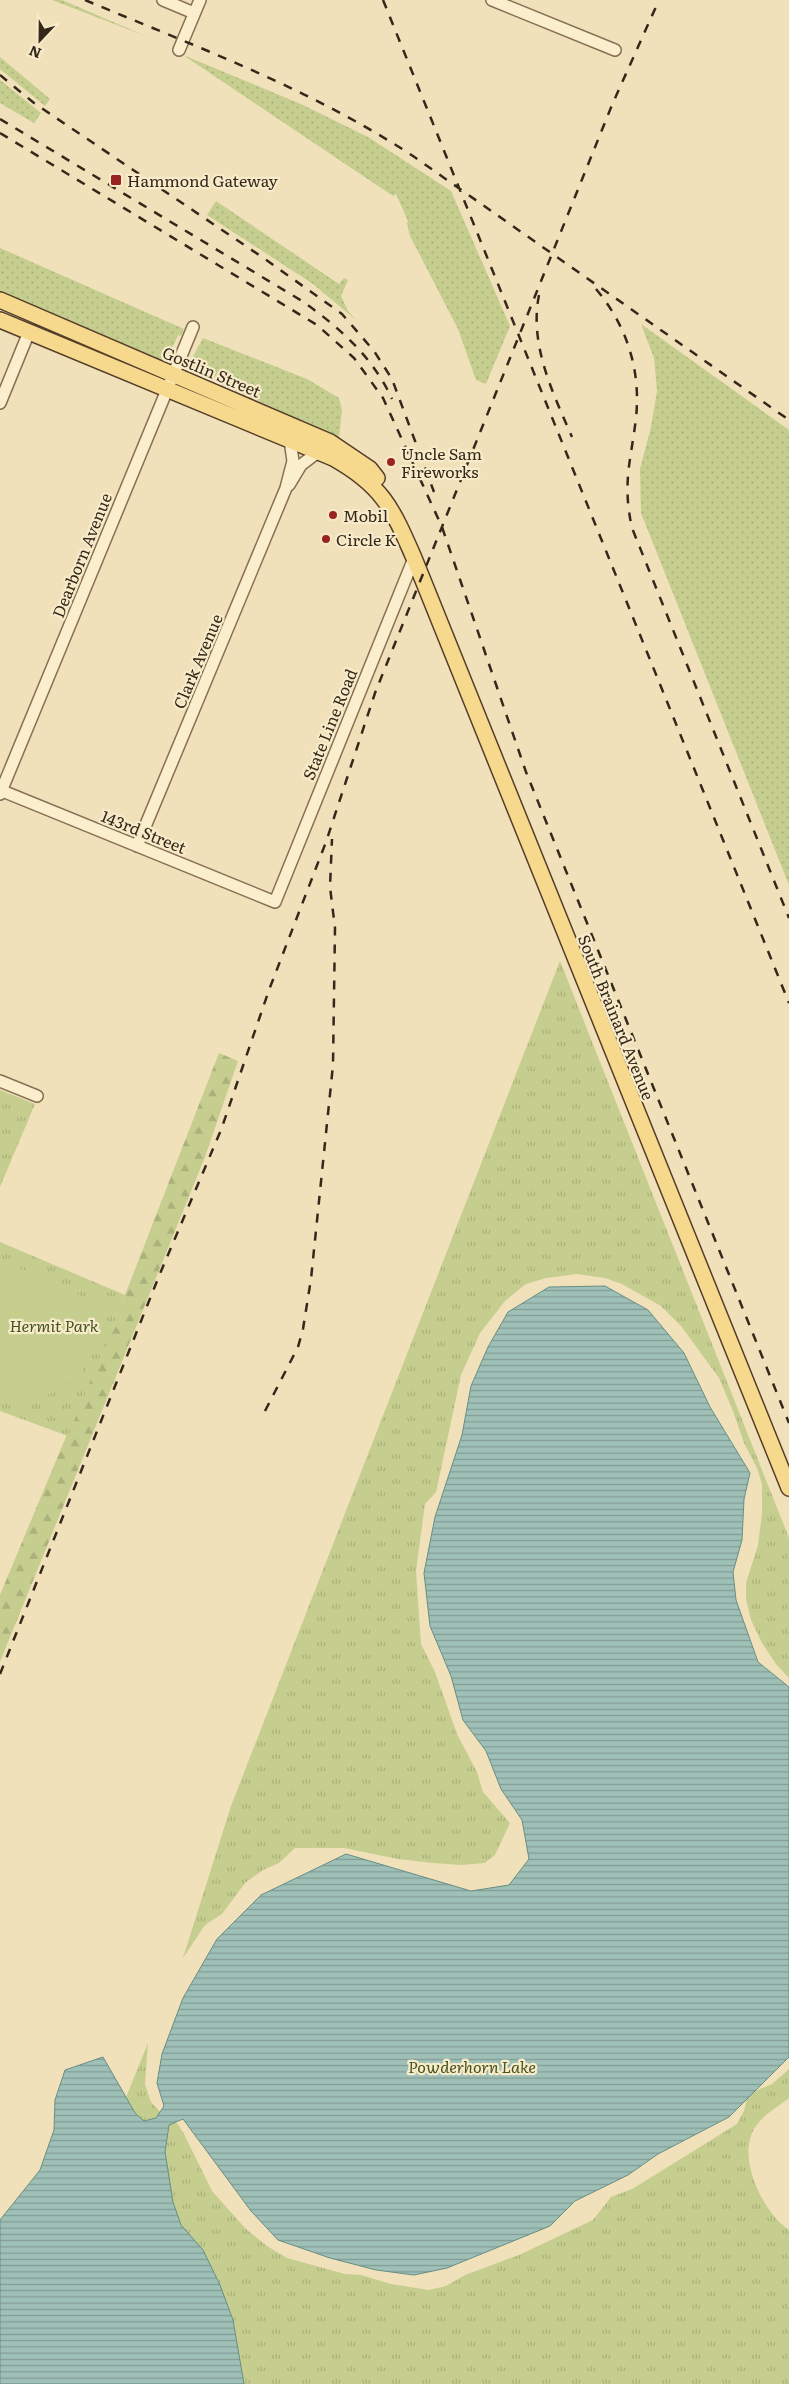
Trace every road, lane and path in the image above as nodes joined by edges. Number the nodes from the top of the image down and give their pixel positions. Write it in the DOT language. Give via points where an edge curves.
graph roads {
  1 [pos="163,0"];
  2 [pos="200,0"];
  3 [pos="492,0"];
  4 [pos="194,13"];
  5 [pos="179,50"];
  6 [pos="615,50"];
  7 [pos="0,300"];
  8 [pos="0,320"];
  9 [pos="193,327"];
  10 [pos="30,332"];
  11 [pos="174,373"];
  12 [pos="167,390"];
  13 [pos="0,404"];
  14 [pos="290,440"];
  15 [pos="318,452"];
  16 [pos="286,488"];
  17 [pos="387,502"];
  18 [pos="414,558"];
  19 [pos="0,792"];
  20 [pos="137,846"];
  21 [pos="275,902"];
  22 [pos="0,1081"];
  23 [pos="37,1096"];
  24 [pos="789,1488"];
  1 -- 4 [label="street"];
  2 -- 4 [label="street"];
  3 -- 6 [label="street"];
  4 -- 5 [label="street"];
  7 -- 11 [label="main road, Gostlin Street"];
  8 -- 10 [label="main road, Gostlin Street"];
  9 -- 11 [label="street, Dearborn Avenue"];
  10 -- 12 [label="main road, Gostlin Street"];
  10 -- 13 [label="street"];
  11 -- 12 [label="street, Dearborn Avenue"];
  11 -- 17 [label="main road, Gostlin Street" via="341,447 370,469 380,482"];
  12 -- 14 [label="main road, Gostlin Street"];
  12 -- 19 [label="street, Dearborn Avenue"];
  14 -- 15 [label="main road, Gostlin Street"];
  14 -- 16 [label="street, Clark Avenue" via="293,462"];
  15 -- 16 [label="street, Clark Avenue" via="301,465"];
  15 -- 17 [label="main road, Gostlin Street" via="363,476"];
  16 -- 20 [label="street, Clark Avenue"];
  17 -- 18 [label="main road, Gostlin Street"];
  18 -- 21 [label="street, State Line Road"];
  18 -- 24 [label="main road, South Brainard Avenue"];
  19 -- 20 [label="street, 143rd Street"];
  20 -- 21 [label="street, 143rd Street"];
  22 -- 23 [label="street"];
}
